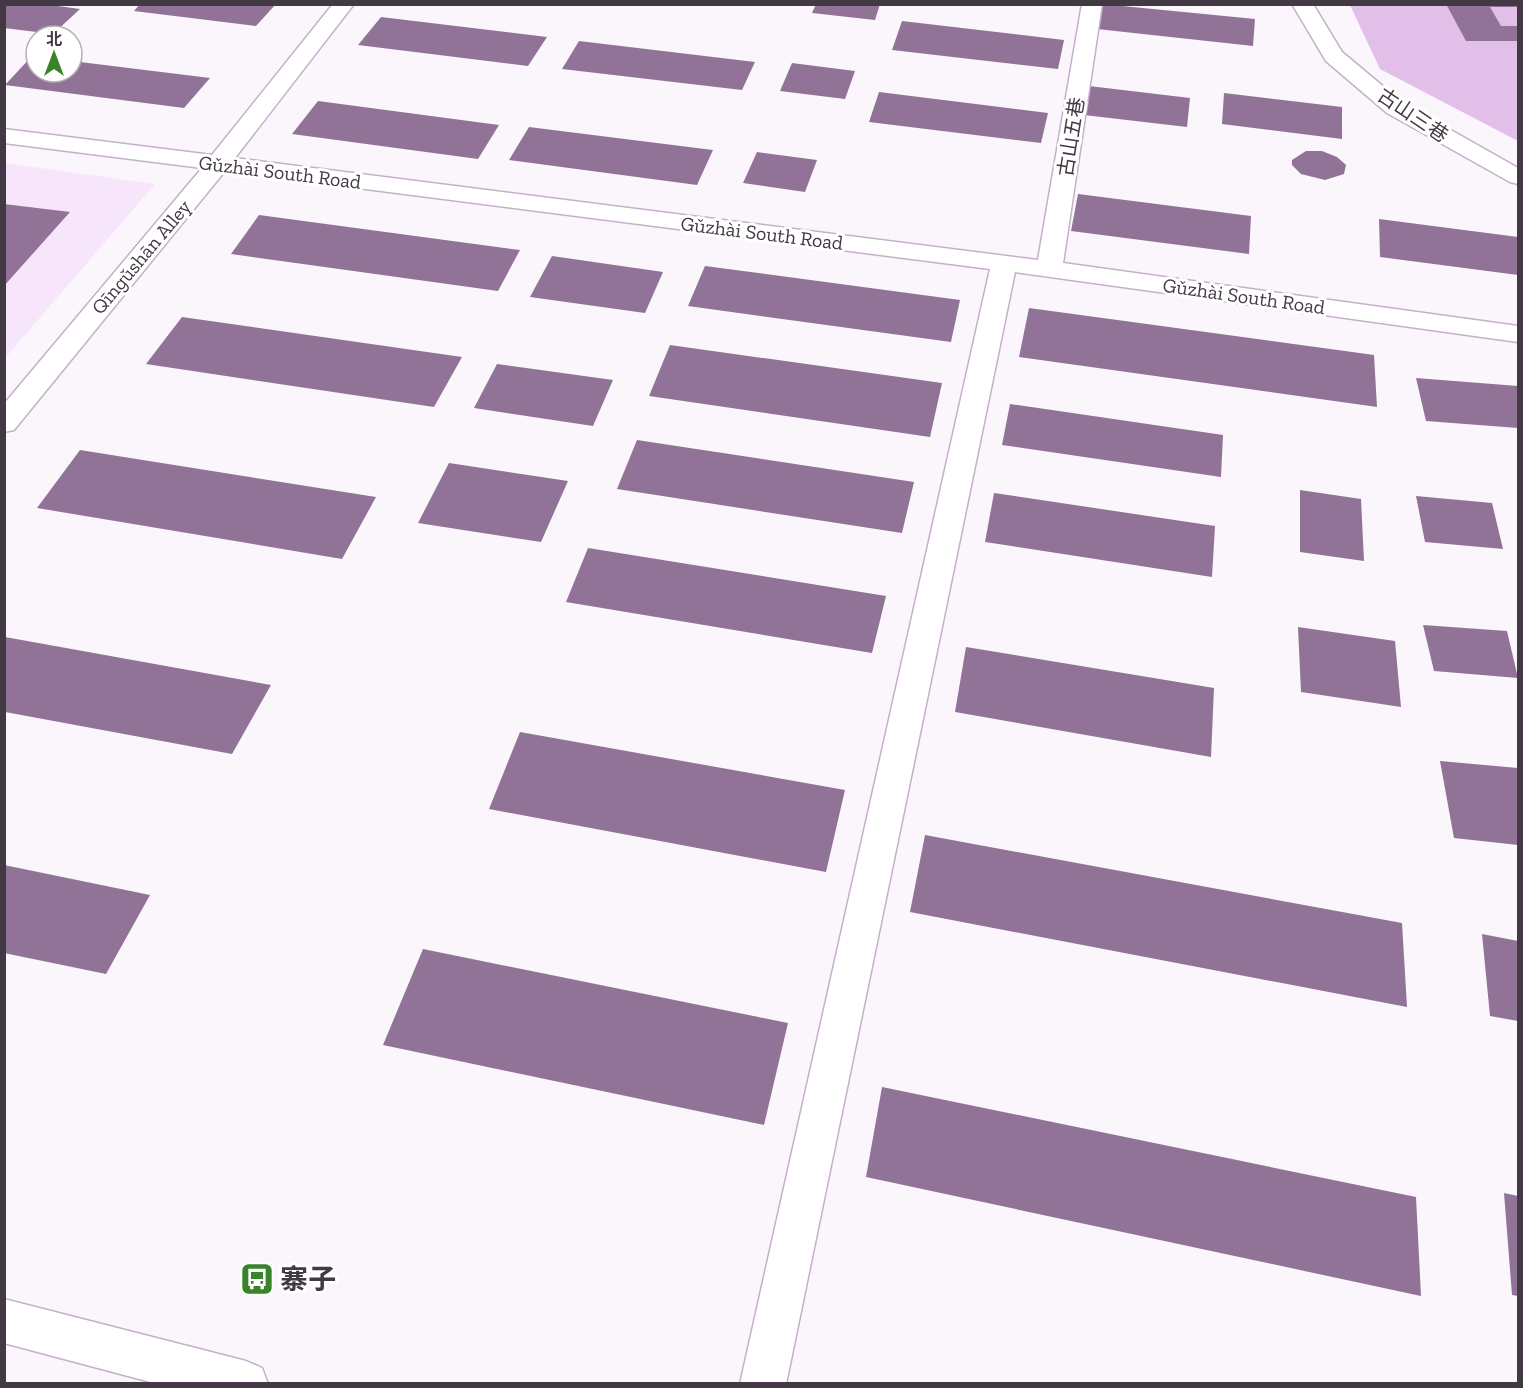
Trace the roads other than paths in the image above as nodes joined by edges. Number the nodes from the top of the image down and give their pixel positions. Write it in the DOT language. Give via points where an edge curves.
graph roads {
  1 [pos="344,4"];
  2 [pos="1092,4"];
  3 [pos="1302,4"];
  4 [pos="4,136"];
  5 [pos="218,164"];
  6 [pos="1518,177"];
  7 [pos="1004,263"];
  8 [pos="1049,269"];
  9 [pos="1518,334"];
  10 [pos="4,423"];
  11 [pos="4,1321"];
  12 [pos="246,1383"];
  13 [pos="763,1383"];
  1 -- 5 [label="street, Qīngǔshān Alley"];
  2 -- 8 [label="street, 古山五巷"];
  3 -- 6 [label="street, 古山三巷" via="1334,56 1395,108"];
  4 -- 5 [label="street, Gǔzhài South Road"];
  5 -- 7 [label="street, Gǔzhài South Road"];
  5 -- 10 [label="street, Qīngǔshān Alley"];
  7 -- 8 [label="street, Gǔzhài South Road"];
  7 -- 13 [label="street"];
  8 -- 9 [label="street, Gǔzhài South Road"];
  11 -- 12 [label="street"];
}
